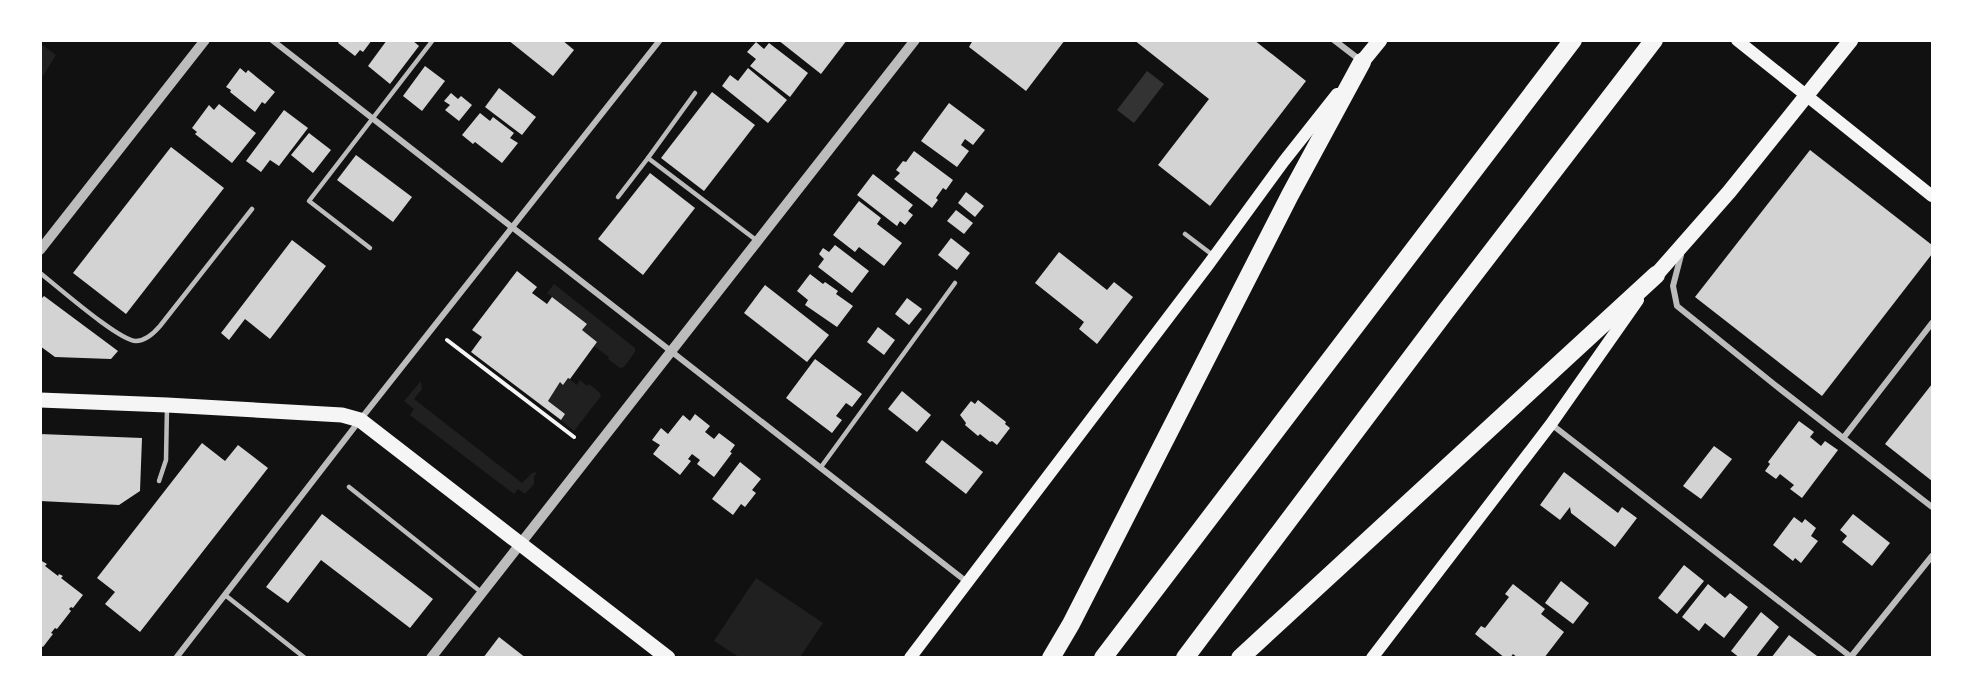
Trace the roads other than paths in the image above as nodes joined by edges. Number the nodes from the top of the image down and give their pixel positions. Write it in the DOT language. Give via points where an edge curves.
graph roads {
  1 [pos="205,40"];
  2 [pos="272,40"];
  3 [pos="434,40"];
  4 [pos="660,40"];
  5 [pos="915,40"];
  6 [pos="1334,40"];
  7 [pos="1380,40"];
  8 [pos="1573,40"];
  9 [pos="1654,40"];
  10 [pos="1737,40"];
  11 [pos="1851,40"];
  12 [pos="1362,63"];
  13 [pos="695,93"];
  14 [pos="1807,95"];
  15 [pos="373,119"];
  16 [pos="648,158"];
  17 [pos="1932,196"];
  18 [pos="618,198"];
  19 [pos="252,208"];
  20 [pos="513,228"];
  21 [pos="1185,234"];
  22 [pos="758,242"];
  23 [pos="1683,244"];
  24 [pos="370,248"];
  25 [pos="40,250"];
  26 [pos="1215,256"];
  27 [pos="40,273"];
  28 [pos="1656,275"];
  29 [pos="955,284"];
  30 [pos="1932,323"];
  31 [pos="672,352"];
  32 [pos="40,400"];
  33 [pos="167,405"];
  34 [pos="360,420"];
  35 [pos="1551,424"];
  36 [pos="1844,437"];
  37 [pos="821,468"];
  38 [pos="159,480"];
  39 [pos="349,487"];
  40 [pos="1932,507"];
  41 [pos="521,543"];
  42 [pos="1932,556"];
  43 [pos="968,582"];
  44 [pos="482,592"];
  45 [pos="225,595"];
  46 [pos="176,657"];
  47 [pos="305,657"];
  48 [pos="432,657"];
  49 [pos="668,657"];
  50 [pos="910,657"];
  51 [pos="1051,657"];
  52 [pos="1103,657"];
  53 [pos="1185,657"];
  54 [pos="1240,657"];
  55 [pos="1372,657"];
  56 [pos="1850,657"];
  1 -- 25 [label="street"];
  2 -- 15 [label="street"];
  3 -- 15 [label="lane"];
  4 -- 20 [label="street"];
  5 -- 22 [label="street"];
  6 -- 12 [label="street"];
  7 -- 12 [label="main road"];
  8 -- 52 [label="highway"];
  9 -- 53 [label="highway"];
  10 -- 14 [label="main road"];
  11 -- 14 [label="main road"];
  12 -- 26 [label="main road"];
  12 -- 51 [label="highway"];
  13 -- 16 [label="lane"];
  14 -- 17 [label="main road"];
  14 -- 23 [label="main road"];
  15 -- 20 [label="street"];
  15 -- 24 [label="lane" via="309,201"];
  16 -- 18 [label="lane"];
  16 -- 22 [label="lane"];
  19 -- 27 [label="lane" via="160,326 150,336 136,341 120,336"];
  20 -- 31 [label="street"];
  20 -- 34 [label="street"];
  21 -- 26 [label="lane"];
  22 -- 31 [label="street"];
  23 -- 28 [label="main road"];
  23 -- 36 [label="street" via="1673,286 1677,306"];
  26 -- 43 [label="main road"];
  28 -- 35 [label="main road"];
  28 -- 54 [label="highway"];
  29 -- 37 [label="lane"];
  30 -- 36 [label="street"];
  31 -- 37 [label="street"];
  31 -- 41 [label="street"];
  32 -- 33 [label="main road"];
  33 -- 34 [label="main road" via="342,415"];
  33 -- 38 [label="lane" via="166,460"];
  34 -- 41 [label="main road"];
  34 -- 45 [label="street"];
  35 -- 55 [label="main road"];
  35 -- 56 [label="street"];
  36 -- 40 [label="street"];
  37 -- 43 [label="street"];
  39 -- 44 [label="lane"];
  41 -- 44 [label="street"];
  41 -- 49 [label="main road"];
  42 -- 56 [label="street"];
  43 -- 50 [label="main road"];
  44 -- 48 [label="street"];
  45 -- 46 [label="street"];
  45 -- 47 [label="lane"];
}
